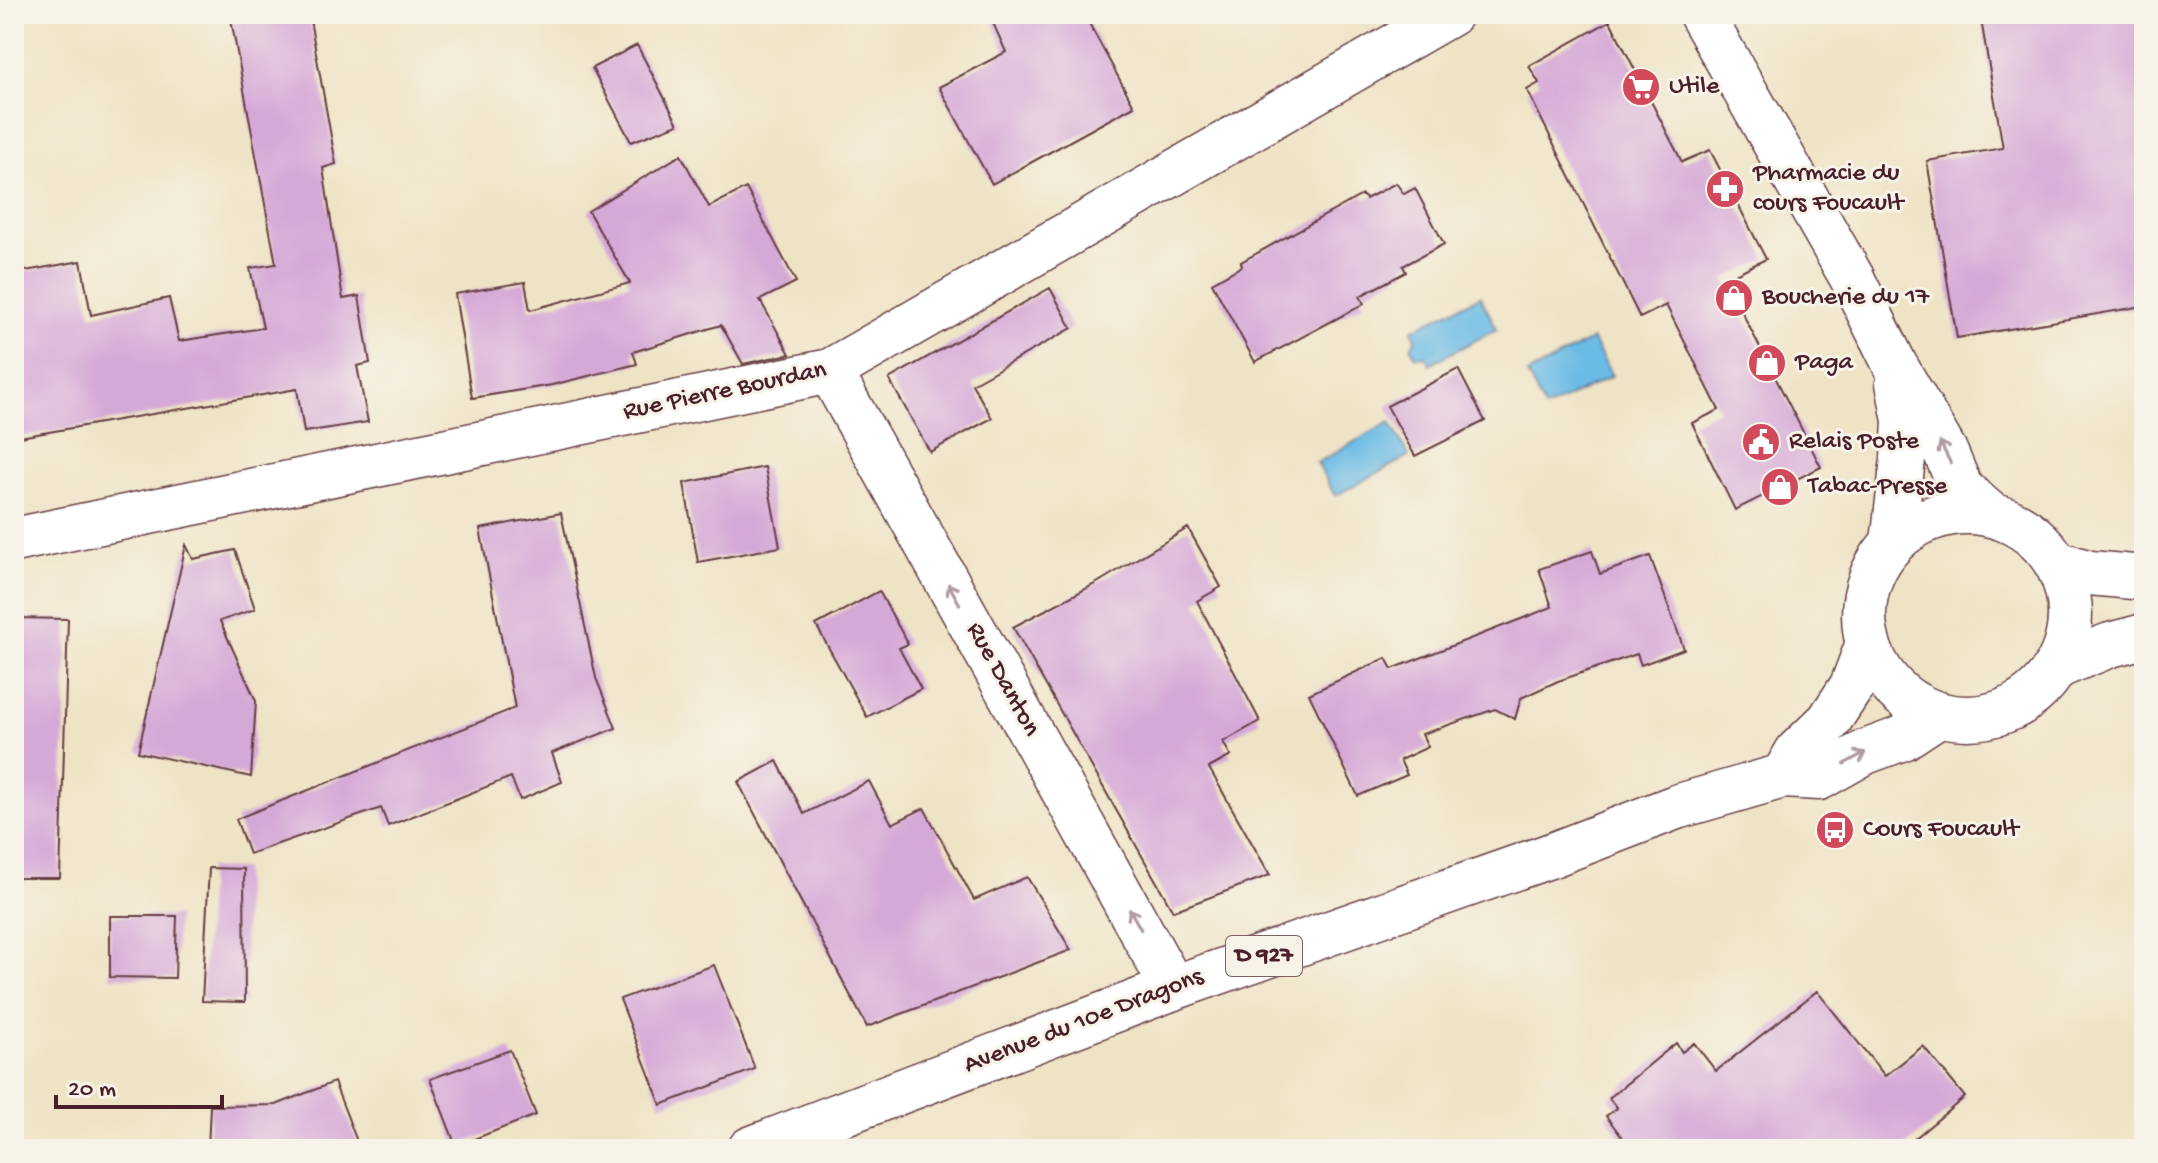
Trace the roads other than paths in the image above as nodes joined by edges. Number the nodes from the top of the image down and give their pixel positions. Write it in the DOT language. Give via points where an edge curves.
graph roads {
  1 [pos="1450,14"];
  2 [pos="1701,14"];
  3 [pos="1895,365"];
  4 [pos="830,371"];
  5 [pos="1990,514"];
  6 [pos="14,540"];
  7 [pos="1893,542"];
  8 [pos="2057,563"];
  9 [pos="2144,578"];
  10 [pos="2144,636"];
  11 [pos="1867,646"];
  12 [pos="2058,666"];
  13 [pos="1938,715"];
  14 [pos="1783,776"];
  15 [pos="1173,988"];
  16 [pos="750,1149"];
  1 -- 4 [label="street, Rue Pierre Bourdan"];
  2 -- 3 [label="street" via="1852,278"];
  5 -- 3 [label="street, one-way" via="1961,489"];
  3 -- 7 [label="street" via="1905,421"];
  4 -- 6 [label="street, Rue Pierre Bourdan"];
  15 -- 4 [label="street, Rue Danton, one-way"];
  5 -- 7 [label="street" via="1964,511 1930,518"];
  5 -- 8 [label="street" via="2028,531"];
  7 -- 11 [label="street" via="1866,592"];
  8 -- 9 [label="street" via="2090,573"];
  8 -- 12 [label="street" via="2067,586 2070,620"];
  10 -- 12 [label="street"];
  11 -- 13 [label="street" via="1891,687"];
  11 -- 14 [label="street" via="1852,686"];
  12 -- 13 [label="street" via="2018,705 1985,717"];
  14 -- 13 [label="street, Avenue du 10e Dragons / D 927, one-way" via="1819,778"];
  14 -- 15 [label="street, Avenue du 10e Dragons / D 927" via="1676,807"];
  15 -- 16 [label="street, Avenue du 10e Dragons / D 927"];
}
